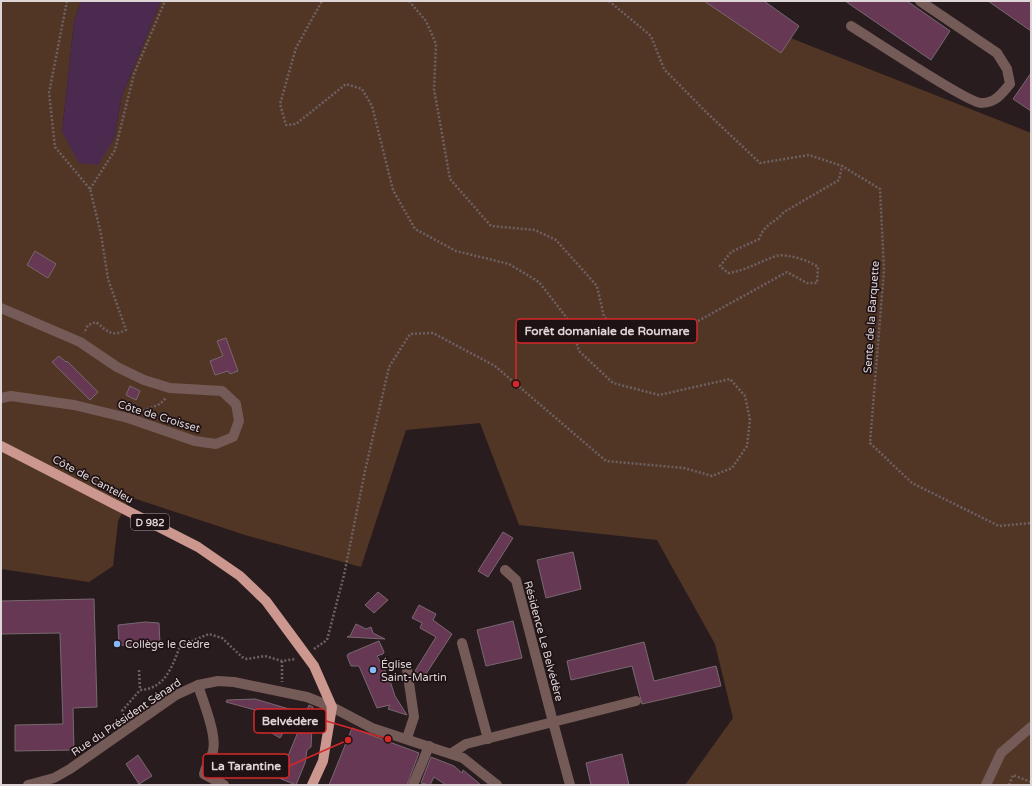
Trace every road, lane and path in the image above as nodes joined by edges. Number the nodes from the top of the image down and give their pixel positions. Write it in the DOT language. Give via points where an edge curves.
graph roads {
  1 [pos="67,1"];
  2 [pos="165,1"];
  3 [pos="322,1"];
  4 [pos="409,1"];
  5 [pos="608,1"];
  6 [pos="920,1"];
  7 [pos="851,26"];
  8 [pos="842,166"];
  9 [pos="90,189"];
  10 [pos="1,308"];
  11 [pos="80,342"];
  12 [pos="157,384"];
  13 [pos="1,398"];
  14 [pos="128,418"];
  15 [pos="1,446"];
  16 [pos="1031,523"];
  17 [pos="505,570"];
  18 [pos="462,643"];
  19 [pos="306,654"];
  20 [pos="282,661"];
  21 [pos="407,669"];
  22 [pos="140,670"];
  23 [pos="198,685"];
  24 [pos="140,690"];
  25 [pos="282,691"];
  26 [pos="636,701"];
  27 [pos="332,707"];
  28 [pos="553,722"];
  29 [pos="1031,727"];
  30 [pos="127,730"];
  31 [pos="407,738"];
  32 [pos="488,739"];
  33 [pos="429,746"];
  34 [pos="452,753"];
  35 [pos="1031,782"];
  36 [pos="28,785"];
  37 [pos="224,785"];
  38 [pos="312,785"];
  39 [pos="413,785"];
  40 [pos="497,785"];
  41 [pos="570,785"];
  42 [pos="986,785"];
  43 [pos="1009,785"];
  1 -- 9 [label="path" via="49,92 55,147"];
  2 -- 9 [label="path" via="134,74 115,150"];
  3 -- 19 [label="path" via="296,48 280,104 286,125 296,124 346,84 362,88 372,106 393,190 415,229 456,251 509,264 539,282 570,322 579,351 613,383 659,395 730,379 745,396 750,420 747,446 732,468 712,476 684,468 606,461 495,366 433,333 410,334 389,367 364,471 344,575 327,640"];
  4 -- 8 [label="path" via="426,20 436,44 434,89 450,179 491,226 535,230 556,240 597,286 604,317 631,339 680,331 788,272 807,283 817,283 818,267 809,260 778,255 744,270 728,273 720,266 731,252 759,239 763,228 784,212 816,191 839,180"];
  5 -- 8 [label="path, Sente de la Barquette" via="651,36 664,69 760,163 809,155"];
  6 -- 7 [label="street" via="997,53 1007,69 1010,84 997,100 980,103 954,90"];
  8 -- 16 [label="path, Sente de la Barquette" via="880,189 884,270 870,443 912,483 999,526"];
  9 -- 11 [label="path" via="108,279 126,330 118,334 108,332 96,322 88,325"];
  10 -- 11 [label="street, Côte de Croisset"];
  11 -- 12 [label="street, Côte de Croisset" via="117,367"];
  12 -- 14 [label="path" via="167,397 160,404"];
  12 -- 14 [label="street, Côte de Croisset" via="170,388 222,391 236,404 239,421 233,436 216,444 196,441"];
  13 -- 14 [label="street, Côte de Croisset" via="11,396 74,405"];
  15 -- 19 [label="main road, Côte de Canteleu / D 982" via="198,547 221,562 266,601"];
  17 -- 28 [label="street, Résidence Le Belvédère" via="516,580"];
  18 -- 32 [label="street"];
  19 -- 20 [label="path" via="294,660"];
  19 -- 27 [label="main road, Côte de Canteleu / D 982"];
  20 -- 24 [label="path" via="265,656 247,659 222,638 209,634 180,646 163,681 151,689"];
  20 -- 25 [label="path"];
  21 -- 31 [label="street" via="414,717"];
  22 -- 24 [label="path"];
  23 -- 25 [label="street, Rue du Président Sénard" via="218,681 234,682"];
  23 -- 30 [label="street, Rue du Président Sénard" via="176,695"];
  23 -- 37 [label="street" via="214,742 213,753 206,764 204,774"];
  24 -- 30 [label="path" via="122,711"];
  25 -- 27 [label="street, Rue du Président Sénard"];
  26 -- 28 [label="street"];
  27 -- 31 [label="street, Rue du Président Sénard" via="372,728"];
  27 -- 38 [label="main road" via="323,761"];
  28 -- 32 [label="street"];
  28 -- 41 [label="street, Résidence Le Belvédère"];
  29 -- 42 [label="street" via="1001,753"];
  30 -- 36 [label="street, Rue du Président Sénard" via="54,778"];
  31 -- 33 [label="street, Rue du Président Sénard"];
  32 -- 34 [label="street" via="466,744"];
  33 -- 34 [label="street, Rue du Président Sénard"];
  33 -- 39 [label="street"];
  34 -- 40 [label="street, Rue du Président Sénard" via="472,764"];
  35 -- 43 [label="path" via="1013,775"];
}
